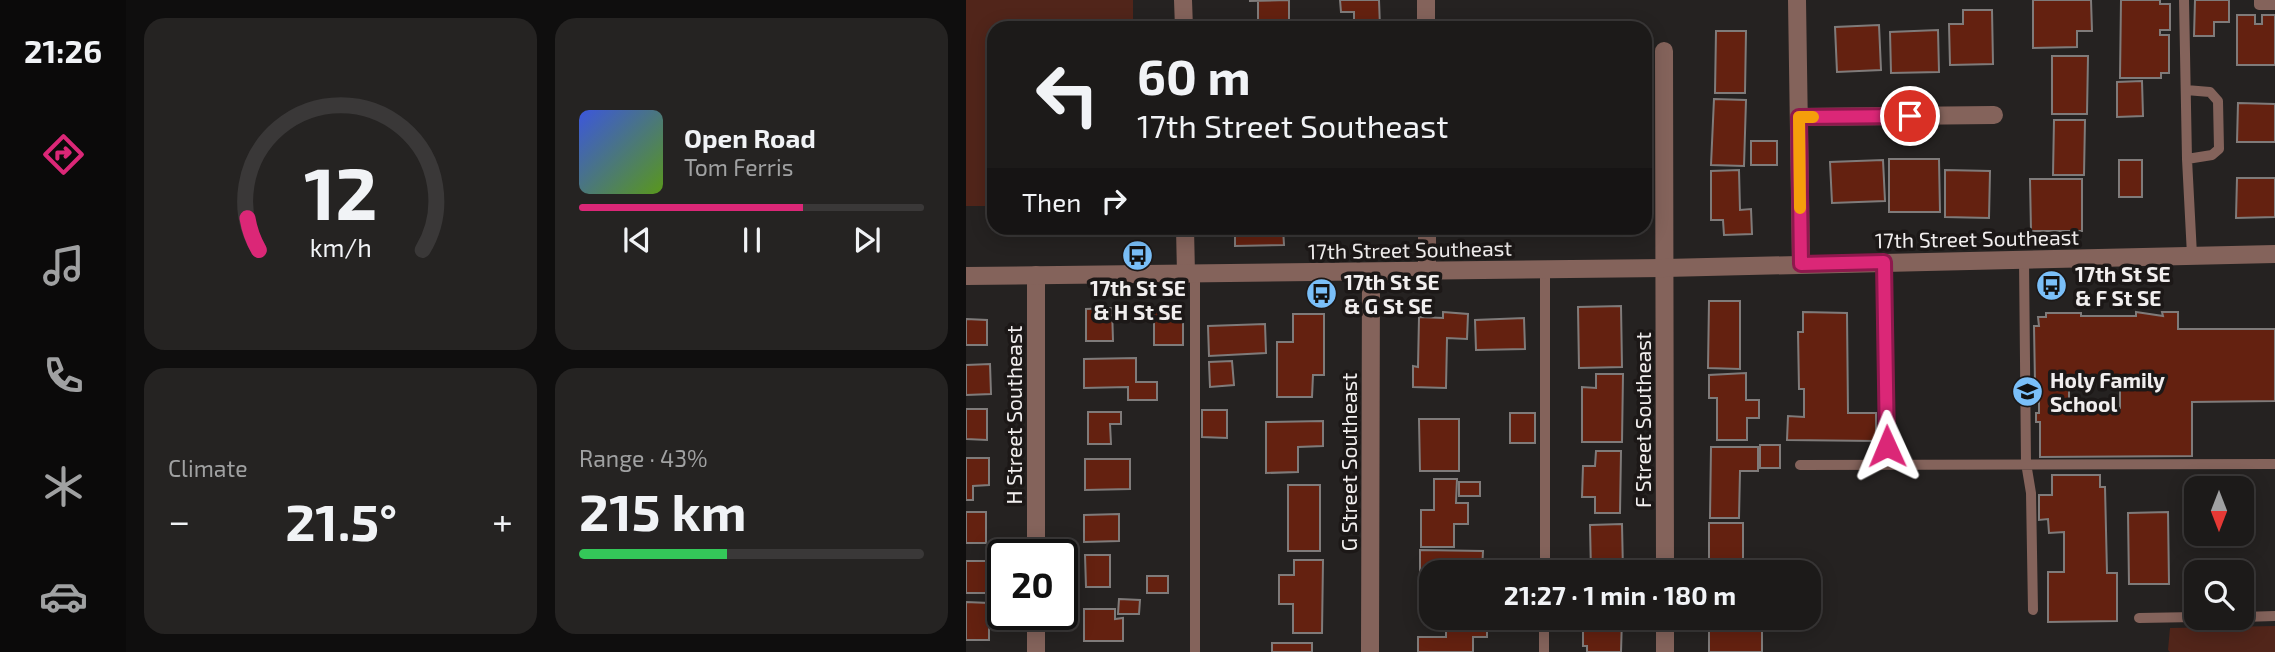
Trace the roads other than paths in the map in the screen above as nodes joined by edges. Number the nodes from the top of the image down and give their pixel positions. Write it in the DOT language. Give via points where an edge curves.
graph roads {
  1 [pos="1183,0"];
  2 [pos="1426,0"];
  3 [pos="1797,0"];
  4 [pos="2184,0"];
  5 [pos="2259,0"];
  6 [pos="2275,5"];
  7 [pos="1184,21"];
  8 [pos="1426,21"];
  9 [pos="1664,51"];
  10 [pos="2186,90"];
  11 [pos="1994,115"];
  12 [pos="1799,117"];
  13 [pos="2187,159"];
  14 [pos="1186,235"];
  15 [pos="1427,235"];
  16 [pos="2275,254"];
  17 [pos="2192,255"];
  18 [pos="2024,260"];
  19 [pos="1884,262"];
  20 [pos="1801,264"];
  21 [pos="1665,268"];
  22 [pos="1545,270"];
  23 [pos="1371,272"];
  24 [pos="1427,272"];
  25 [pos="1190,274"];
  26 [pos="966,275"];
  27 [pos="1036,275"];
  28 [pos="2026,463"];
  29 [pos="1887,464"];
  30 [pos="2275,464"];
  31 [pos="1800,465"];
  32 [pos="1036,539"];
  33 [pos="1545,560"];
  34 [pos="1665,560"];
  35 [pos="2033,611"];
  36 [pos="2275,616"];
  37 [pos="2184,617"];
  38 [pos="2254,617"];
  39 [pos="2139,618"];
  40 [pos="1036,630"];
  41 [pos="1545,630"];
  42 [pos="1665,630"];
  43 [pos="1036,652"];
  44 [pos="1195,652"];
  45 [pos="1370,652"];
  46 [pos="1544,652"];
  47 [pos="1665,652"];
  1 -- 7 [label="street"];
  2 -- 8 [label="street"];
  3 -- 12 [label="street"];
  4 -- 10 [label="lane"];
  5 -- 6 [label="lane" via="2259,5"];
  9 -- 21 [label="street, F Street Southeast"];
  10 -- 13 [label="lane"];
  10 -- 13 [label="lane" via="2210,92 2218,101 2219,149 2212,155"];
  11 -- 12 [label="street"];
  12 -- 20 [label="street"];
  13 -- 17 [label="lane"];
  14 -- 25 [label="street"];
  15 -- 24 [label="street"];
  16 -- 17 [label="street, 17th Street Southeast"];
  17 -- 18 [label="street, 17th Street Southeast"];
  18 -- 19 [label="street, 17th Street Southeast"];
  18 -- 28 [label="lane"];
  19 -- 20 [label="street, 17th Street Southeast"];
  19 -- 29 [label="lane"];
  20 -- 21 [label="street, 17th Street Southeast"];
  21 -- 22 [label="street, 17th Street Southeast"];
  21 -- 34 [label="street, F Street Southeast"];
  22 -- 24 [label="street, 17th Street Southeast"];
  22 -- 33 [label="lane"];
  23 -- 24 [label="street, 17th Street Southeast"];
  23 -- 25 [label="street, 17th Street Southeast"];
  23 -- 45 [label="street, G Street Southeast"];
  25 -- 27 [label="street, 17th Street Southeast"];
  25 -- 44 [label="lane"];
  26 -- 27 [label="street, 17th Street Southeast"];
  27 -- 32 [label="street, H Street Southeast"];
  28 -- 29 [label="lane"];
  28 -- 30 [label="lane"];
  28 -- 35 [label="lane" via="2031,493"];
  29 -- 31 [label="lane"];
  36 -- 38 [label="lane"];
  37 -- 39 [label="lane"];
  40 -- 43 [label="street"];
  41 -- 46 [label="lane"];
  42 -- 47 [label="street"];
}
